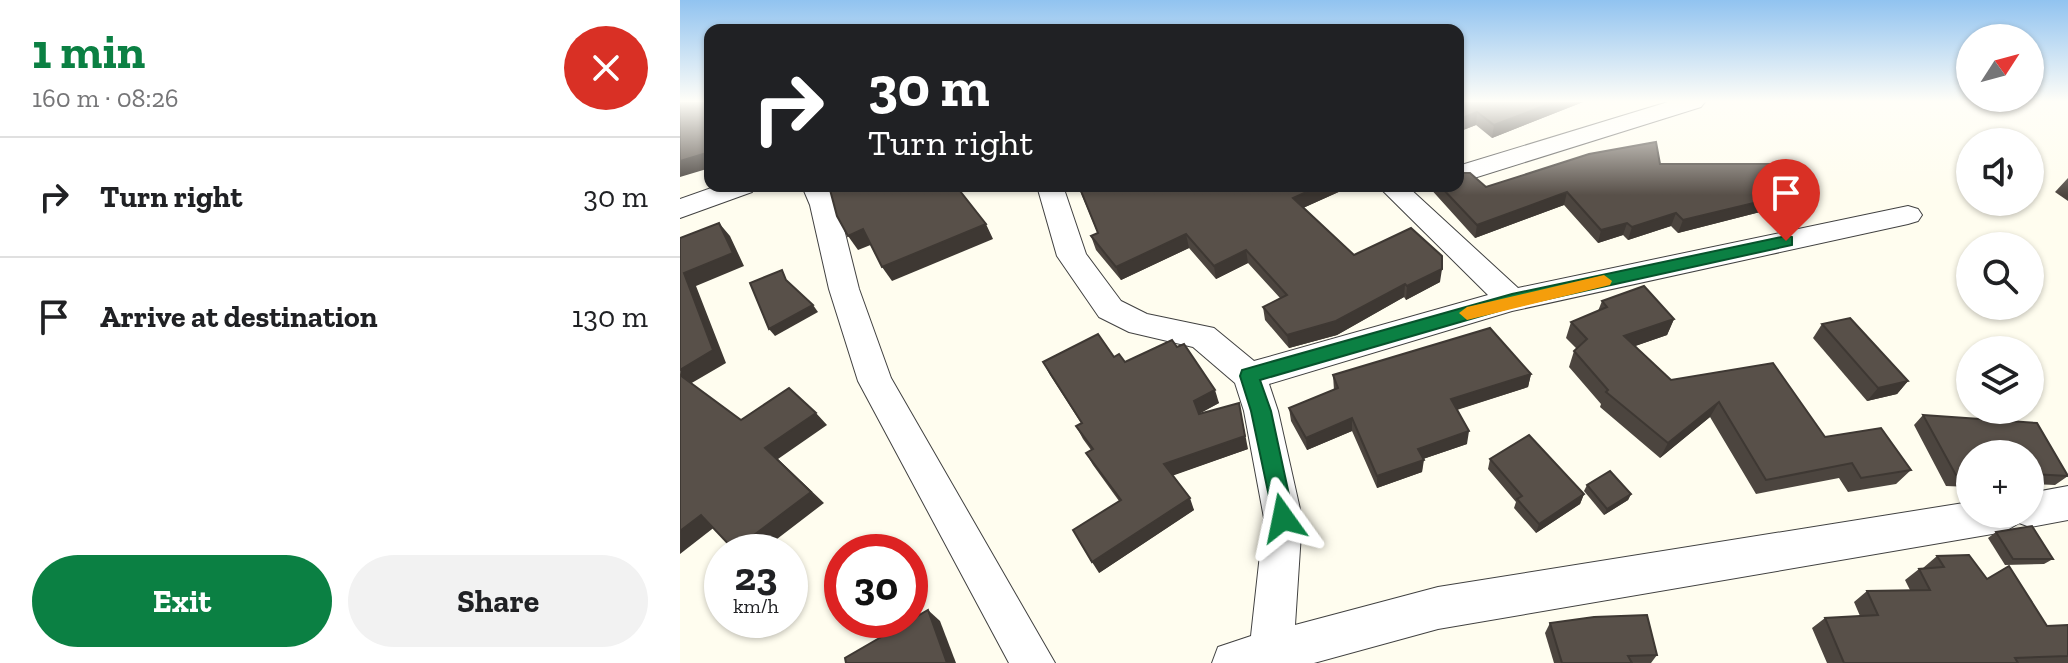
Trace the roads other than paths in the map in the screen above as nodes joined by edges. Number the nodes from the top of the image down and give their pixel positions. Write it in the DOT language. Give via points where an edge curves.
graph roads {
  1 [pos="1593,133"];
  2 [pos="1464,173"];
  3 [pos="727,192"];
  4 [pos="818,192"];
  5 [pos="1052,192"];
  6 [pos="1407,192"];
  7 [pos="680,209"];
  8 [pos="1908,215"];
  9 [pos="1512,300"];
  10 [pos="1249,376"];
  11 [pos="2068,503"];
  12 [pos="2044,507"];
  13 [pos="1956,522"];
  14 [pos="1253,658"];
  15 [pos="1033,663"];
  1 -- 2 [label="street"];
  3 -- 7 [label="street"];
  4 -- 15 [label="street" via="875,381"];
  5 -- 10 [label="street" via="1072,256 1110,309 1140,324 1203,337"];
  6 -- 9 [label="street"];
  8 -- 9 [label="street"];
  9 -- 10 [label="street"];
  10 -- 14 [label="street" via="1283,518"];
  11 -- 12 [label="street"];
  13 -- 14 [label="street" via="1438,608"];
}
